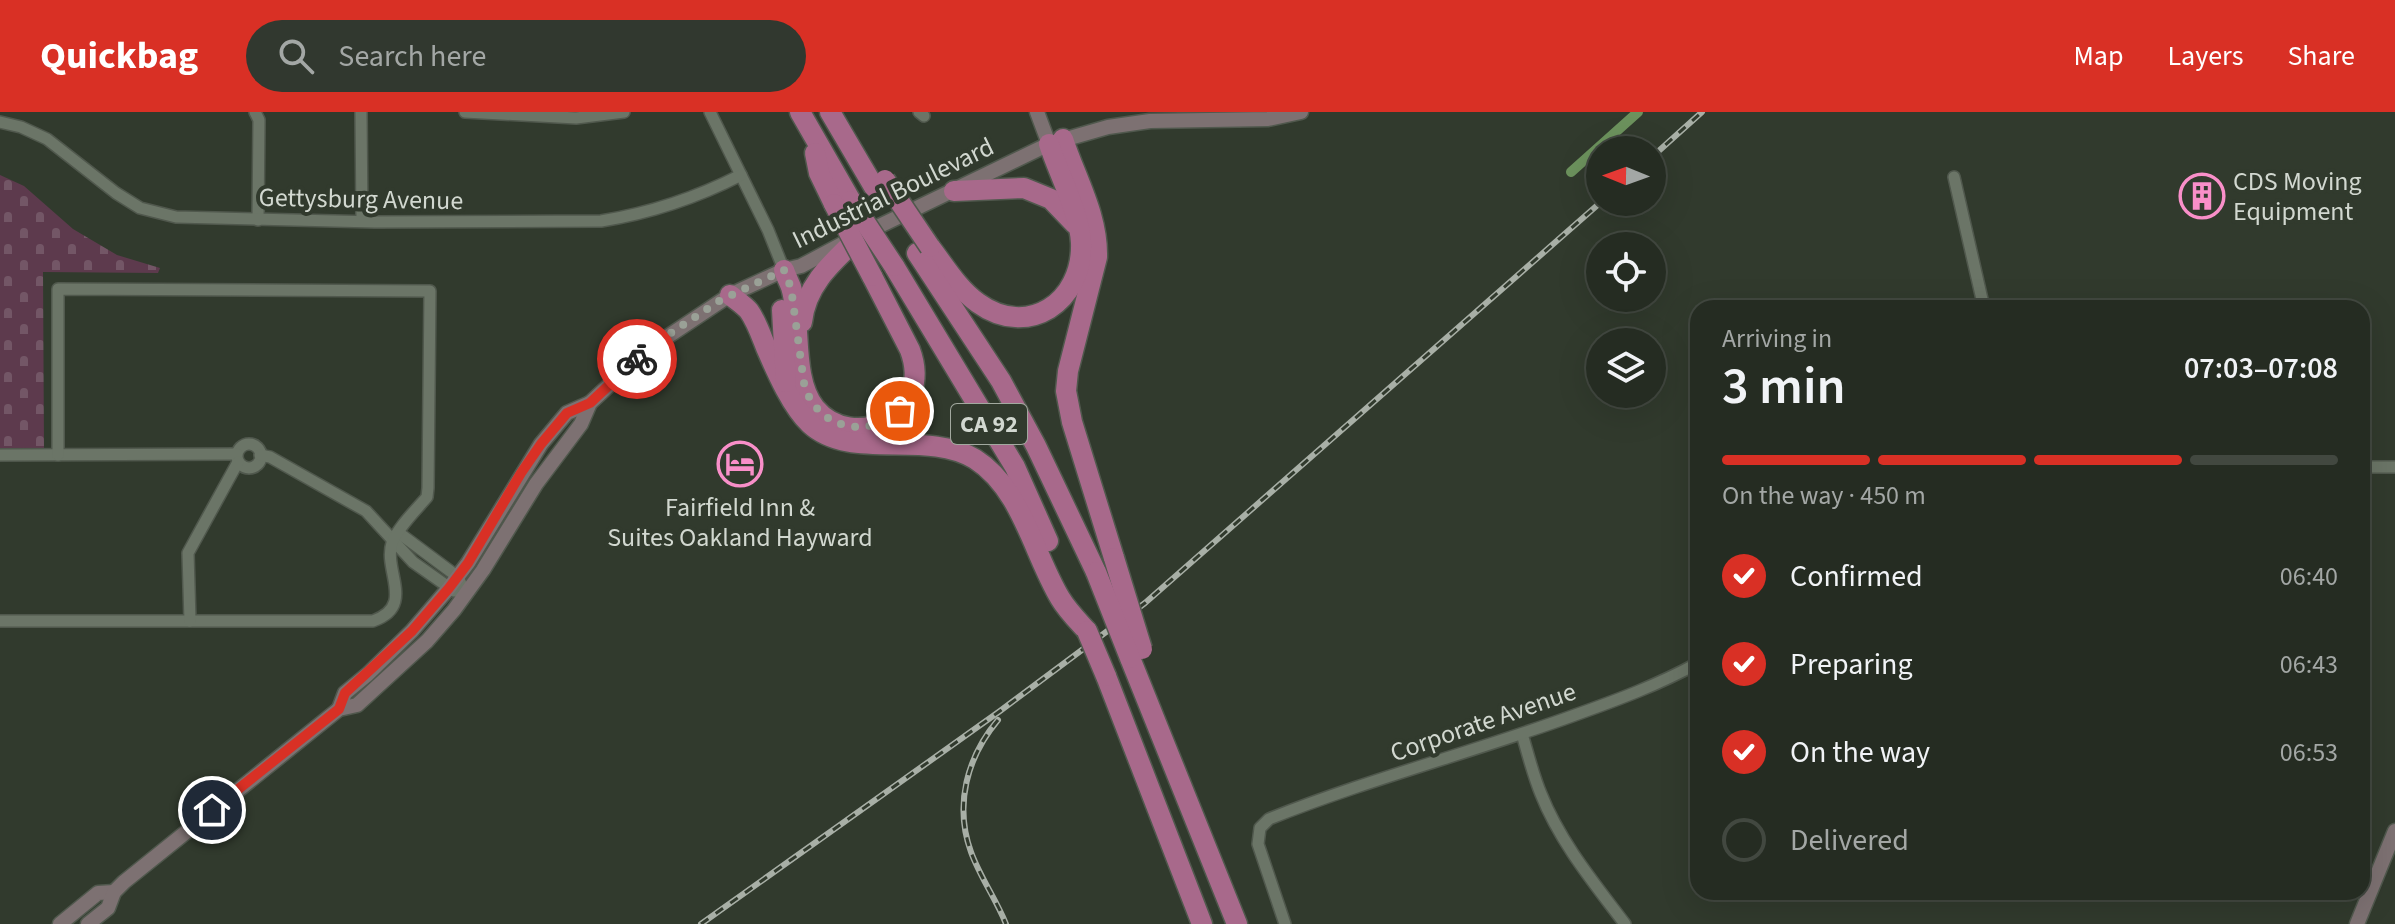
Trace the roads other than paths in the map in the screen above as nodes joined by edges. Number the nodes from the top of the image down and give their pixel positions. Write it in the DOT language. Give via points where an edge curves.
graph roads {
  1 [pos="255,112"];
  2 [pos="361,112"];
  3 [pos="624,112"];
  4 [pos="710,112"];
  5 [pos="800,112"];
  6 [pos="830,112"];
  7 [pos="839,112"];
  8 [pos="1037,112"];
  9 [pos="1301,112"];
  10 [pos="465,113"];
  11 [pos="0,122"];
  12 [pos="1056,142"];
  13 [pos="741,175"];
  14 [pos="1954,177"];
  15 [pos="880,183"];
  16 [pos="954,191"];
  17 [pos="843,202"];
  18 [pos="258,220"];
  19 [pos="362,221"];
  20 [pos="1078,226"];
  21 [pos="862,234"];
  22 [pos="924,250"];
  23 [pos="784,270"];
  24 [pos="730,295"];
  25 [pos="1982,300"];
  26 [pos="799,346"];
  27 [pos="786,386"];
  28 [pos="590,403"];
  29 [pos="0,455"];
  30 [pos="58,455"];
  31 [pos="260,455"];
  32 [pos="238,458"];
  33 [pos="2370,467"];
  34 [pos="2395,467"];
  35 [pos="396,537"];
  36 [pos="431,557"];
  37 [pos="417,566"];
  38 [pos="395,578"];
  39 [pos="453,582"];
  40 [pos="1066,594"];
  41 [pos="466,595"];
  42 [pos="0,621"];
  43 [pos="190,621"];
  44 [pos="1136,653"];
  45 [pos="1690,667"];
  46 [pos="339,709"];
  47 [pos="1522,734"];
  48 [pos="2395,831"];
  49 [pos="114,892"];
  50 [pos="2370,892"];
  51 [pos="2367,900"];
  52 [pos="61,923"];
  53 [pos="88,924"];
  54 [pos="1202,924"];
  55 [pos="1237,924"];
  56 [pos="1285,924"];
  57 [pos="1625,924"];
  58 [pos="2357,924"];
  1 -- 18 [label="street"];
  2 -- 19 [label="street"];
  3 -- 10 [label="street" via="576,118"];
  4 -- 13 [label="street"];
  5 -- 17 [label="highway" via="819,173"];
  6 -- 15 [label="highway, CA 92"];
  7 -- 15 [label="highway"];
  8 -- 12 [label="main road"];
  9 -- 12 [label="main road, Industrial Boulevard" via="1268,119 1150,121"];
  11 -- 18 [label="street, Gettysburg Avenue" via="47,139 140,208 176,217"];
  12 -- 16 [label="main road, Industrial Boulevard"];
  12 -- 20 [label="highway"];
  12 -- 44 [label="highway, bridge" via="1092,214 1097,239 1068,371 1067,404 1114,558"];
  13 -- 19 [label="street, Gettysburg Avenue" via="678,204 601,221"];
  13 -- 23 [label="street"];
  14 -- 25 [label="street"];
  15 -- 22 [label="highway, CA 92"];
  16 -- 20 [label="highway" via="1024,188 1051,199"];
  16 -- 21 [label="main road, Industrial Boulevard"];
  17 -- 26 [label="highway, bridge" via="914,361 916,378 906,406 876,425 852,427 831,421 807,394"];
  17 -- 40 [label="highway, CA 92, bridge" via="894,266 1015,467"];
  18 -- 19 [label="street, Gettysburg Avenue"];
  20 -- 22 [label="highway" via="1080,261 1068,291 1052,306 1017,319 975,301"];
  21 -- 23 [label="main road, Industrial Boulevard"];
  21 -- 26 [label="highway" via="809,294"];
  22 -- 44 [label="highway, CA 92, bridge" via="1036,446"];
  23 -- 24 [label="main road, Industrial Boulevard"];
  23 -- 26 [label="highway"];
  23 -- 27 [label="highway"];
  24 -- 27 [label="highway" via="749,311"];
  24 -- 28 [label="main road, Industrial Boulevard" via="650,347"];
  27 -- 40 [label="highway" via="811,425 833,437 943,446 986,467 1001,483"];
  28 -- 39 [label="main road, Industrial Boulevard" via="567,413 541,444"];
  28 -- 41 [label="main road, Industrial Boulevard"];
  29 -- 30 [label="street"];
  30 -- 32 [label="street"];
  30 -- 35 [label="street" via="58,289 430,291 427,497"];
  31 -- 32 [label="street" via="251,467 242,466"];
  31 -- 32 [label="street" via="251,444 242,446"];
  31 -- 35 [label="street" via="366,511"];
  32 -- 43 [label="street" via="188,553"];
  33 -- 34 [label="street"];
  35 -- 36 [label="street"];
  35 -- 37 [label="street"];
  35 -- 38 [label="street" via="391,563"];
  36 -- 37 [label="street"];
  36 -- 39 [label="street"];
  37 -- 38 [label="street" via="402,567"];
  37 -- 39 [label="street"];
  38 -- 43 [label="street" via="391,609 373,621"];
  39 -- 41 [label="street"];
  39 -- 46 [label="main road, Industrial Boulevard" via="412,631 345,693"];
  40 -- 54 [label="highway, CA 92, bridge" via="1106,676"];
  41 -- 46 [label="main road, Industrial Boulevard" via="427,641 357,705"];
  42 -- 43 [label="street"];
  44 -- 55 [label="highway, CA 92" via="1151,709"];
  45 -- 47 [label="street, Corporate Avenue"];
  46 -- 49 [label="main road, Industrial Boulevard"];
  47 -- 56 [label="street, Corporate Avenue" via="1264,823 1258,844"];
  47 -- 57 [label="street" via="1556,825"];
  48 -- 50 [label="main road"];
  49 -- 52 [label="main road, Industrial Boulevard" via="98,893"];
  49 -- 53 [label="main road, Industrial Boulevard" via="108,908"];
  51 -- 58 [label="main road"];
}
